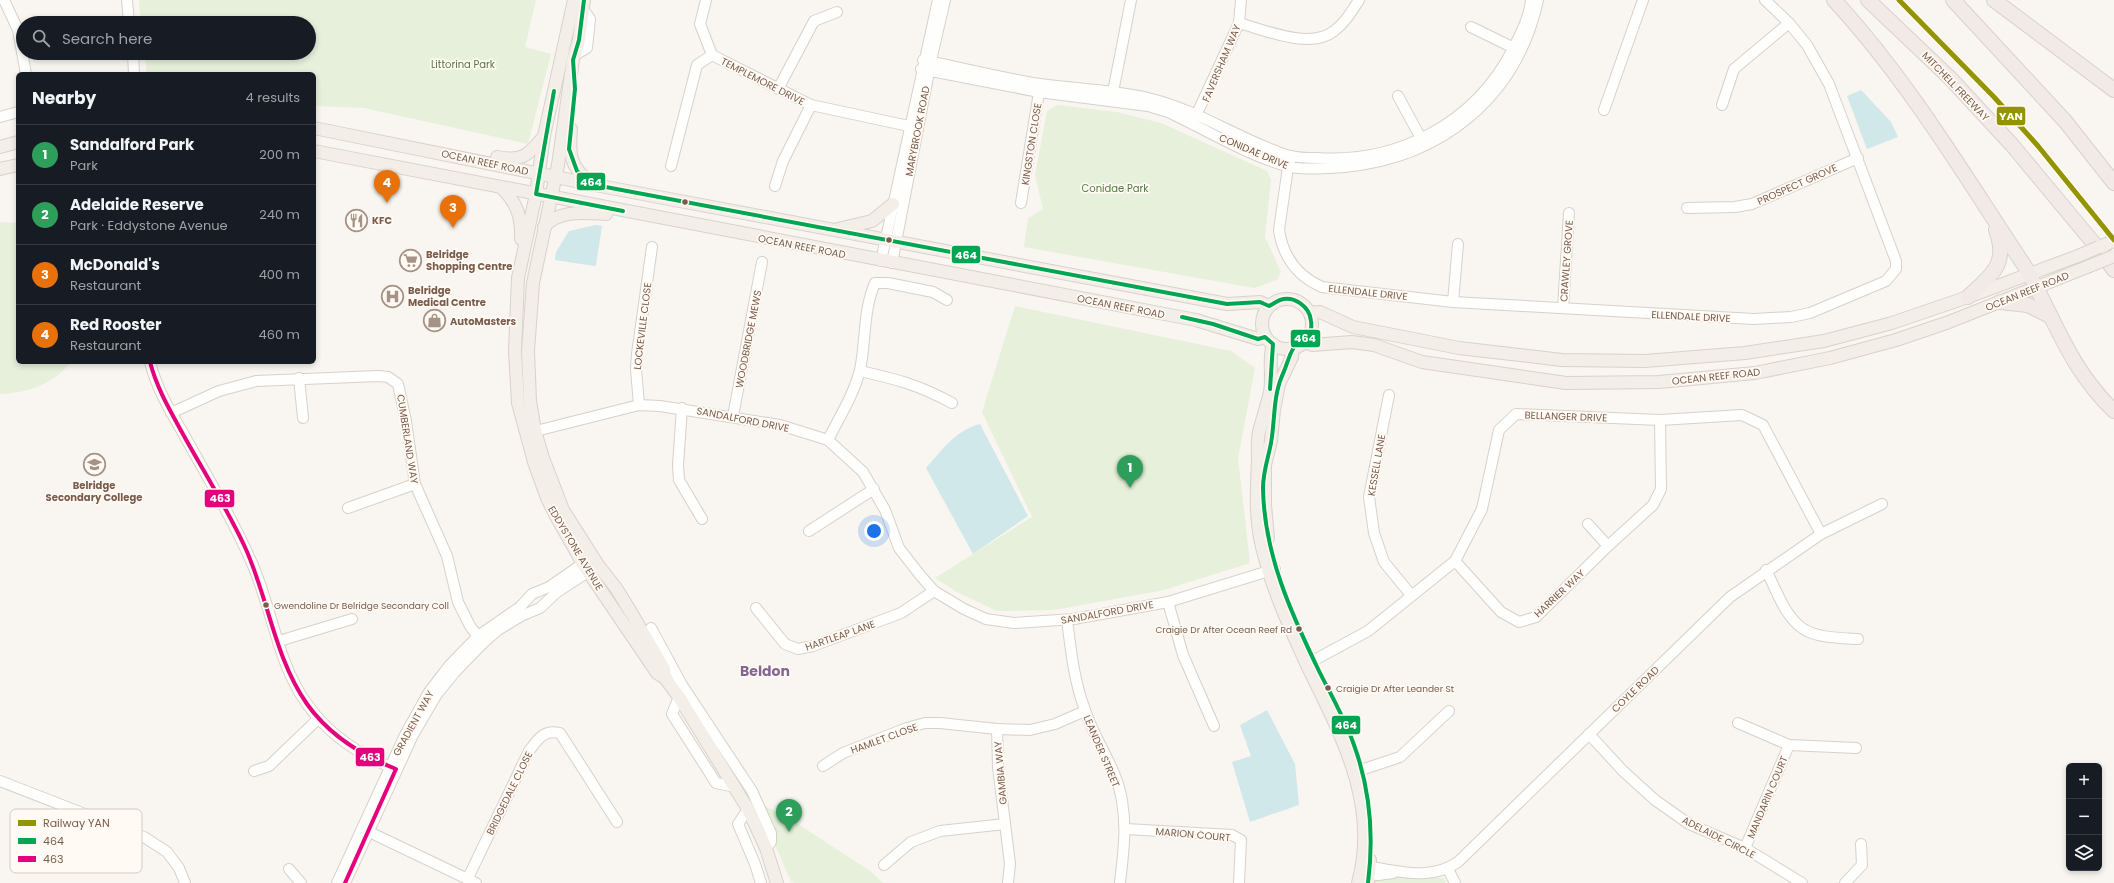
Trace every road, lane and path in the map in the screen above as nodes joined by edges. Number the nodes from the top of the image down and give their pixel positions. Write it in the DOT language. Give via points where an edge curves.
graph roads {
  1 [pos="4,0"];
  2 [pos="127,0"];
  3 [pos="706,0"];
  4 [pos="938,0"];
  5 [pos="945,0"];
  6 [pos="1131,0"];
  7 [pos="1241,0"];
  8 [pos="1359,0"];
  9 [pos="1531,0"];
  10 [pos="1538,0"];
  11 [pos="1643,0"];
  12 [pos="1766,0"];
  13 [pos="1834,0"];
  14 [pos="1868,0"];
  15 [pos="1953,0"];
  16 [pos="1994,0"];
  17 [pos="580,3"];
  18 [pos="837,12"];
  19 [pos="128,16"];
  20 [pos="1239,23"];
  21 [pos="1789,23"];
  22 [pos="16,26"];
  23 [pos="1470,26"];
  24 [pos="563,44"];
  25 [pos="1518,49"];
  26 [pos="712,55"];
  27 [pos="574,58"];
  28 [pos="23,60"];
  29 [pos="133,60"];
  30 [pos="926,66"];
  31 [pos="26,72"];
  32 [pos="134,72"];
  33 [pos="1040,88"];
  34 [pos="778,89"];
  35 [pos="2114,90"];
  36 [pos="1112,96"];
  37 [pos="1398,96"];
  38 [pos="811,105"];
  39 [pos="1722,105"];
  40 [pos="1604,110"];
  41 [pos="16,113"];
  42 [pos="0,117"];
  43 [pos="1195,119"];
  44 [pos="913,127"];
  45 [pos="316,128"];
  46 [pos="544,136"];
  47 [pos="381,140"];
  48 [pos="1423,142"];
  49 [pos="16,143"];
  50 [pos="0,147"];
  51 [pos="316,151"];
  52 [pos="1291,156"];
  53 [pos="1858,158"];
  54 [pos="16,165"];
  55 [pos="671,166"];
  56 [pos="1288,167"];
  57 [pos="0,169"];
  58 [pos="539,174"];
  59 [pos="556,177"];
  60 [pos="2114,183"];
  61 [pos="595,185"];
  62 [pos="775,186"];
  63 [pos="502,188"];
  64 [pos="536,194"];
  65 [pos="551,197"];
  66 [pos="893,204"];
  67 [pos="1021,204"];
  68 [pos="1687,208"];
  69 [pos="1569,213"];
  70 [pos="1992,217"];
  71 [pos="662,218"];
  72 [pos="544,227"];
  73 [pos="831,230"];
  74 [pos="891,241"];
  75 [pos="2114,241"];
  76 [pos="1458,244"];
  77 [pos="652,247"];
  78 [pos="2114,256"];
  79 [pos="762,262"];
  80 [pos="886,262"];
  81 [pos="2114,270"];
  82 [pos="2029,274"];
  83 [pos="518,278"];
  84 [pos="533,283"];
  85 [pos="2037,287"];
  86 [pos="1968,297"];
  87 [pos="947,300"];
  88 [pos="1453,302"];
  89 [pos="2000,302"];
  90 [pos="518,305"];
  91 [pos="1269,306"];
  92 [pos="1563,308"];
  93 [pos="1310,313"];
  94 [pos="2048,315"];
  95 [pos="1269,340"];
  96 [pos="1298,345"];
  97 [pos="151,364"];
  98 [pos="860,371"];
  99 [pos="299,378"];
  100 [pos="1389,395"];
  101 [pos="952,403"];
  102 [pos="639,406"];
  103 [pos="682,408"];
  104 [pos="2114,411"];
  105 [pos="171,413"];
  106 [pos="733,416"];
  107 [pos="302,418"];
  108 [pos="1660,420"];
  109 [pos="530,433"];
  110 [pos="828,440"];
  111 [pos="414,484"];
  112 [pos="874,489"];
  113 [pos="1882,504"];
  114 [pos="348,508"];
  115 [pos="702,519"];
  116 [pos="1588,524"];
  117 [pos="809,532"];
  118 [pos="1821,534"];
  119 [pos="1608,546"];
  120 [pos="1455,562"];
  121 [pos="591,565"];
  122 [pos="1272,570"];
  123 [pos="1766,570"];
  124 [pos="934,591"];
  125 [pos="1411,595"];
  126 [pos="1168,602"];
  127 [pos="756,608"];
  128 [pos="352,619"];
  129 [pos="1067,620"];
  130 [pos="651,628"];
  131 [pos="480,639"];
  132 [pos="1858,639"];
  133 [pos="279,641"];
  134 [pos="1310,662"];
  135 [pos="679,696"];
  136 [pos="1085,711"];
  137 [pos="1448,711"];
  138 [pos="698,718"];
  139 [pos="318,719"];
  140 [pos="1738,723"];
  141 [pos="1214,726"];
  142 [pos="997,729"];
  143 [pos="1589,734"];
  144 [pos="1789,745"];
  145 [pos="1856,748"];
  146 [pos="823,766"];
  147 [pos="392,768"];
  148 [pos="254,770"];
  149 [pos="1358,771"];
  150 [pos="0,781"];
  151 [pos="735,787"];
  152 [pos="71,809"];
  153 [pos="748,809"];
  154 [pos="617,822"];
  155 [pos="1005,824"];
  156 [pos="1126,829"];
  157 [pos="365,830"];
  158 [pos="142,837"];
  159 [pos="1861,844"];
  160 [pos="766,848"];
  161 [pos="1745,848"];
  162 [pos="884,865"];
  163 [pos="289,869"];
  164 [pos="1448,869"];
  165 [pos="1365,874"];
  166 [pos="472,881"];
  167 [pos="185,883"];
  168 [pos="301,883"];
  169 [pos="337,883"];
  170 [pos="345,883"];
  171 [pos="761,883"];
  172 [pos="777,883"];
  173 [pos="1008,883"];
  174 [pos="1120,883"];
  175 [pos="1239,883"];
  176 [pos="1455,883"];
  177 [pos="1802,883"];
  178 [pos="1845,883"];
  1 -- 22 [label="street"];
  2 -- 19 [label="street"];
  3 -- 26 [label="street, TEMPLEMORE DRIVE" via="700,24"];
  4 -- 30 [label="street, MARYBROOK ROAD"];
  5 -- 30 [label="street, MARYBROOK ROAD"];
  6 -- 36 [label="street"];
  7 -- 20 [label="street, FAVERSHAM WAY"];
  8 -- 20 [label="street" via="1348,18 1334,31 1317,39 1305,40"];
  9 -- 25 [label="street, CONIDAE DRIVE"];
  10 -- 25 [label="street, CONIDAE DRIVE"];
  11 -- 40 [label="street"];
  12 -- 21 [label="street, ELLENDALE DRIVE"];
  13 -- 70 [label="highway" via="1875,48 1925,116"];
  14 -- 81 [label="highway, MITCHELL FREEWAY" via="1950,78 2012,145"];
  15 -- 60 [label="highway" via="2065,121"];
  16 -- 35 [label="highway"];
  17 -- 24 [label="main road, EDDYSTONE AVENUE"];
  17 -- 27 [label="main road, EDDYSTONE AVENUE" via="580,40"];
  18 -- 34 [label="street" via="814,21"];
  20 -- 43 [label="street, FAVERSHAM WAY"];
  21 -- 39 [label="street" via="1734,69"];
  21 -- 53 [label="street, ELLENDALE DRIVE" via="1807,45 1829,84"];
  23 -- 25 [label="street"];
  24 -- 27 [label="main road"];
  24 -- 46 [label="main road, EDDYSTONE AVENUE"];
  25 -- 48 [label="street, CONIDAE DRIVE" via="1498,88 1478,110 1456,127"];
  26 -- 34 [label="street, TEMPLEMORE DRIVE"];
  26 -- 55 [label="street" via="697,65"];
  27 -- 59 [label="main road, EDDYSTONE AVENUE"];
  27 -- 61 [label="main road" via="575,89 569,149 577,171"];
  28 -- 31 [label="street"];
  29 -- 32 [label="street"];
  30 -- 33 [label="street, CONIDAE DRIVE"];
  30 -- 44 [label="street, MARYBROOK ROAD"];
  33 -- 36 [label="street, CONIDAE DRIVE"];
  33 -- 67 [label="street, KINGSTON CLOSE"];
  34 -- 38 [label="street, TEMPLEMORE DRIVE"];
  36 -- 43 [label="street, CONIDAE DRIVE"];
  37 -- 48 [label="street"];
  38 -- 44 [label="street, TEMPLEMORE DRIVE"];
  38 -- 62 [label="street" via="783,161"];
  41 -- 42 [label="street"];
  43 -- 52 [label="street, CONIDAE DRIVE"];
  43 -- 56 [label="street, CONIDAE DRIVE"];
  44 -- 66 [label="street, MARYBROOK ROAD"];
  44 -- 74 [label="street, MARYBROOK ROAD"];
  45 -- 47 [label="main road, OCEAN REEF ROAD"];
  46 -- 47 [label="main road" via="526,156 511,160 428,143"];
  46 -- 58 [label="main road, EDDYSTONE AVENUE"];
  47 -- 58 [label="main road, OCEAN REEF ROAD"];
  48 -- 52 [label="street, CONIDAE DRIVE" via="1377,155 1333,159"];
  48 -- 56 [label="street, CONIDAE DRIVE" via="1401,156 1375,163 1332,168"];
  49 -- 50 [label="main road"];
  51 -- 63 [label="main road, OCEAN REEF ROAD"];
  52 -- 56 [label="street, ELLENDALE DRIVE"];
  53 -- 68 [label="street, PROSPECT GROVE" via="1752,204"];
  53 -- 92 [label="street, ELLENDALE DRIVE" via="1896,261 1896,269 1886,281 1810,312 1791,317 1746,318"];
  54 -- 57 [label="main road"];
  56 -- 88 [label="street, ELLENDALE DRIVE" via="1279,230 1280,240 1290,264 1307,279 1330,289"];
  58 -- 59 [label="main road, OCEAN REEF ROAD"];
  58 -- 64 [label="main road, EDDYSTONE AVENUE"];
  59 -- 61 [label="main road, OCEAN REEF ROAD"];
  59 -- 65 [label="main road, EDDYSTONE AVENUE"];
  61 -- 73 [label="main road, OCEAN REEF ROAD"];
  63 -- 64 [label="main road, OCEAN REEF ROAD"];
  63 -- 83 [label="main road" via="516,206 522,224"];
  64 -- 65 [label="main road, OCEAN REEF ROAD"];
  64 -- 83 [label="main road, EDDYSTONE AVENUE"];
  65 -- 71 [label="main road, OCEAN REEF ROAD"];
  65 -- 72 [label="main road, EDDYSTONE AVENUE"];
  66 -- 73 [label="main road" via="872,221"];
  66 -- 74 [label="street, MARYBROOK ROAD"];
  69 -- 92 [label="street, CRAWLEY GROVE"];
  70 -- 82 [label="highway"];
  70 -- 86 [label="highway" via="2001,243 2001,257 1997,268"];
  71 -- 72 [label="main road" via="585,213 559,216"];
  71 -- 80 [label="main road, OCEAN REEF ROAD"];
  72 -- 84 [label="main road, EDDYSTONE AVENUE"];
  73 -- 74 [label="main road, OCEAN REEF ROAD"];
  74 -- 80 [label="street, MARYBROOK ROAD"];
  74 -- 91 [label="main road, OCEAN REEF ROAD" via="1227,304 1260,302"];
  75 -- 82 [label="main road, OCEAN REEF ROAD, bridge"];
  76 -- 88 [label="street"];
  77 -- 102 [label="street, LOCKEVILLE CLOSE" via="637,354"];
  78 -- 85 [label="main road, OCEAN REEF ROAD, bridge"];
  79 -- 106 [label="street, WOODBRIDGE MEWS"];
  80 -- 95 [label="main road, OCEAN REEF ROAD" via="1196,320"];
  82 -- 85 [label="highway"];
  82 -- 86 [label="main road, OCEAN REEF ROAD"];
  83 -- 90 [label="main road, EDDYSTONE AVENUE"];
  84 -- 90 [label="main road" via="527,299"];
  84 -- 109 [label="main road, EDDYSTONE AVENUE" via="528,373"];
  85 -- 89 [label="main road, OCEAN REEF ROAD"];
  85 -- 94 [label="highway"];
  86 -- 93 [label="main road, OCEAN REEF ROAD" via="1892,323 1824,341 1745,353 1645,361 1562,360 1459,348 1352,327 1320,312"];
  87 -- 98 [label="street" via="933,292 875,283 869,295"];
  88 -- 92 [label="street, ELLENDALE DRIVE"];
  89 -- 94 [label="highway" via="2028,305"];
  89 -- 96 [label="main road, OCEAN REEF ROAD" via="1943,324 1830,358 1755,373 1659,382 1566,383 1422,362 1374,345 1352,342"];
  90 -- 109 [label="main road, EDDYSTONE AVENUE" via="515,351 518,403"];
  91 -- 93 [label="main road" via="1279,300 1291,299 1302,304"];
  91 -- 95 [label="main road" via="1262,321"];
  93 -- 96 [label="main road" via="1312,328"];
  94 -- 104 [label="highway" via="2081,374"];
  95 -- 96 [label="main road" via="1281,348"];
  95 -- 122 [label="main road" via="1272,375 1258,440 1256,489 1257,519"];
  96 -- 122 [label="main road" via="1284,370 1278,390 1264,476 1266,527"];
  97 -- 105 [label="street"];
  98 -- 101 [label="street" via="898,379 924,388"];
  98 -- 110 [label="street"];
  99 -- 105 [label="street, CUMBERLAND WAY" via="256,381 232,387 201,397"];
  99 -- 107 [label="street"];
  99 -- 111 [label="street, CUMBERLAND WAY" via="378,376 388,377 398,384 406,421"];
  100 -- 125 [label="street, KESSELL LANE" via="1369,497 1374,533 1384,562"];
  102 -- 103 [label="street, SANDALFORD DRIVE"];
  102 -- 109 [label="street, SANDALFORD DRIVE"];
  103 -- 106 [label="street, SANDALFORD DRIVE"];
  103 -- 115 [label="street" via="679,480"];
  105 -- 133 [label="street" via="251,561"];
  106 -- 110 [label="street, SANDALFORD DRIVE" via="780,425"];
  108 -- 118 [label="street, BELLANGER DRIVE" via="1742,415 1763,425"];
  108 -- 119 [label="street, HARRIER WAY" via="1661,489 1653,505"];
  108 -- 120 [label="street, BELLANGER DRIVE" via="1516,414 1499,430 1482,509"];
  109 -- 121 [label="main road, EDDYSTONE AVENUE" via="543,458 563,510"];
  110 -- 112 [label="street, SANDALFORD DRIVE" via="855,463"];
  111 -- 114 [label="street"];
  111 -- 131 [label="street, CUMBERLAND WAY" via="447,556 458,602"];
  112 -- 117 [label="street"];
  112 -- 124 [label="street, SANDALFORD DRIVE" via="899,548"];
  113 -- 118 [label="street, COYLE ROAD"];
  116 -- 119 [label="street"];
  118 -- 123 [label="street, COYLE ROAD"];
  119 -- 120 [label="street, HARRIER WAY" via="1536,617 1519,622 1502,612"];
  120 -- 125 [label="street, BELLANGER DRIVE"];
  121 -- 131 [label="street, GRADIENT WAY" via="540,608"];
  121 -- 131 [label="street, GRADIENT WAY" via="532,594"];
  121 -- 135 [label="main road, EDDYSTONE AVENUE" via="616,588 664,669 665,678"];
  122 -- 126 [label="street, SANDALFORD DRIVE"];
  122 -- 134 [label="main road"];
  123 -- 132 [label="street" via="1786,610 1802,629 1826,637"];
  123 -- 143 [label="street, COYLE ROAD" via="1730,597"];
  124 -- 127 [label="street, HARTLEAP LANE" via="901,613 813,646 798,649 785,644"];
  124 -- 129 [label="street, SANDALFORD DRIVE" via="986,619 1014,623"];
  125 -- 134 [label="street, BELLANGER DRIVE" via="1368,631"];
  126 -- 129 [label="street, SANDALFORD DRIVE"];
  126 -- 141 [label="street" via="1183,655"];
  128 -- 133 [label="street"];
  129 -- 136 [label="street, LEANDER STREET" via="1075,675"];
  130 -- 138 [label="street, EDDYSTONE AVENUE"];
  131 -- 147 [label="street, GRADIENT WAY" via="449,666 429,692"];
  133 -- 139 [label="street" via="292,678"];
  134 -- 149 [label="main road"];
  135 -- 138 [label="main road, EDDYSTONE AVENUE"];
  135 -- 151 [label="street" via="672,714 716,783"];
  136 -- 142 [label="street, GAMBIA WAY" via="1056,724 1030,730"];
  136 -- 156 [label="street, LEANDER STREET" via="1115,775 1122,799"];
  137 -- 149 [label="street" via="1400,758"];
  138 -- 151 [label="main road, EDDYSTONE AVENUE"];
  138 -- 160 [label="street, EDDYSTONE AVENUE" via="752,791 771,833 771,842"];
  139 -- 147 [label="street" via="351,747"];
  139 -- 148 [label="street" via="268,766"];
  140 -- 144 [label="street, MANDARIN COURT"];
  142 -- 146 [label="street, HAMLET CLOSE" via="925,723 843,753"];
  142 -- 155 [label="street, GAMBIA WAY" via="998,767"];
  143 -- 161 [label="street, ADELAIDE CIRCLE" via="1623,771 1655,800 1689,824"];
  143 -- 164 [label="street, COYLE ROAD" via="1478,845"];
  144 -- 145 [label="street, MANDARIN COURT"];
  144 -- 161 [label="street, MANDARIN COURT"];
  147 -- 157 [label="street, GRADIENT WAY"];
  149 -- 165 [label="main road"];
  150 -- 152 [label="street"];
  151 -- 153 [label="main road, EDDYSTONE AVENUE"];
  153 -- 160 [label="main road, EDDYSTONE AVENUE"];
  153 -- 171 [label="street" via="738,824"];
  154 -- 166 [label="street, BRIDGEDALE CLOSE" via="560,733 544,734 538,738 530,751"];
  155 -- 162 [label="street" via="940,831 911,842"];
  155 -- 173 [label="street, GAMBIA WAY" via="1010,864"];
  156 -- 174 [label="street, LEANDER STREET"];
  156 -- 175 [label="street, MARION COURT" via="1232,835 1241,840"];
  157 -- 166 [label="street"];
  157 -- 169 [label="street, GRADIENT WAY"];
  157 -- 170 [label="street, GRADIENT WAY"];
  158 -- 167 [label="street" via="167,852 180,868"];
  159 -- 178 [label="street" via="1862,865"];
  160 -- 172 [label="main road, EDDYSTONE AVENUE"];
  161 -- 177 [label="street, ADELAIDE CIRCLE"];
  163 -- 168 [label="street"];
  164 -- 165 [label="street, COYLE ROAD" via="1422,874"];
  164 -- 176 [label="street"];
}
